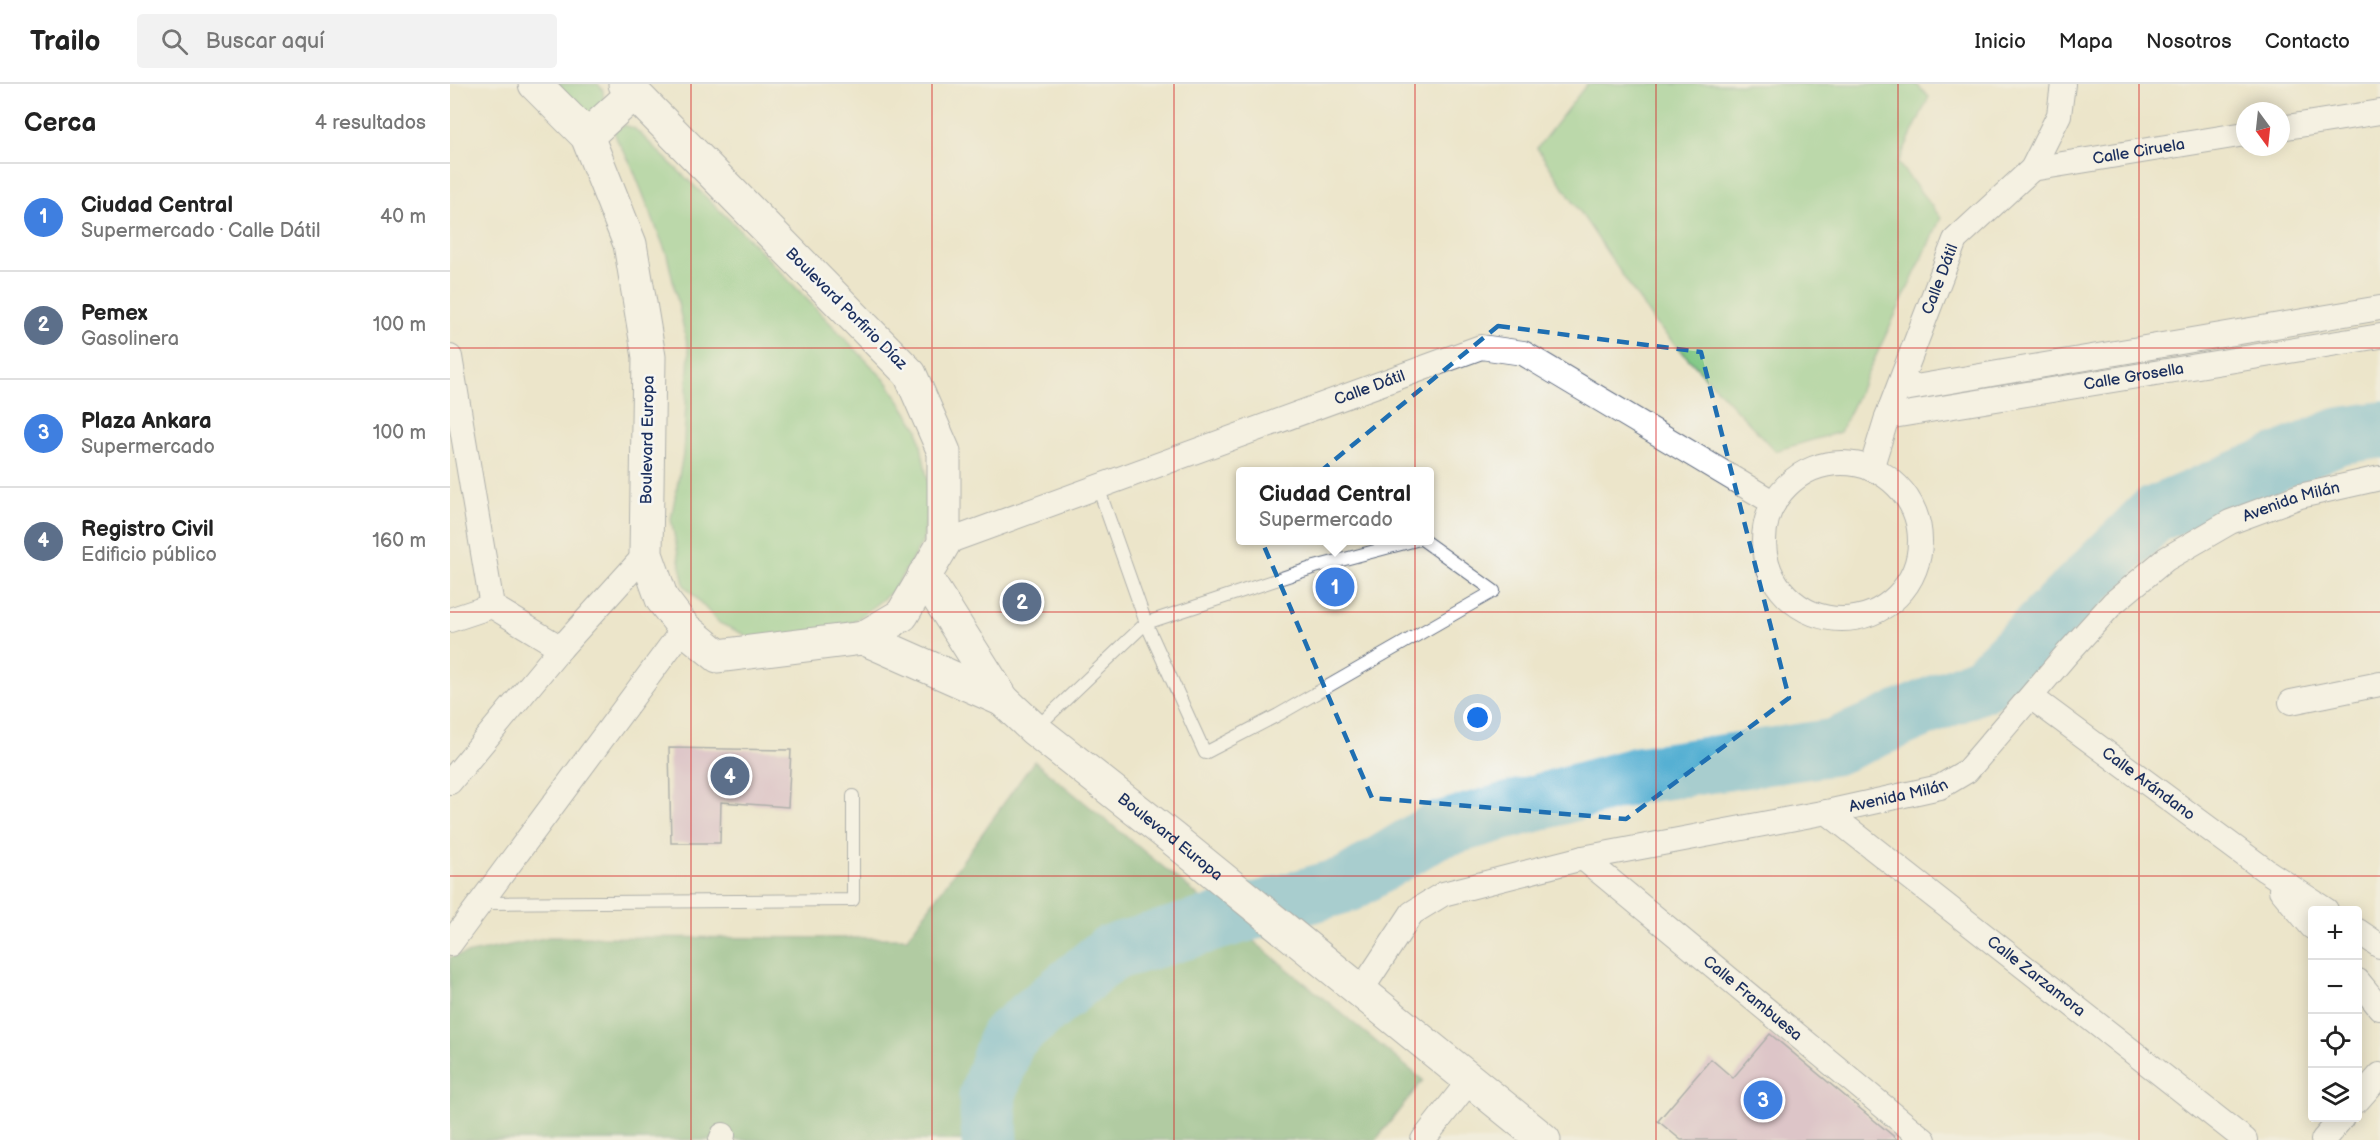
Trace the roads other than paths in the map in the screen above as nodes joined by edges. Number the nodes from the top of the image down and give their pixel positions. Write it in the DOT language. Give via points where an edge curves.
graph roads {
  1 [pos="535,84"];
  2 [pos="2063,84"];
  3 [pos="629,89"];
  4 [pos="2380,112"];
  5 [pos="2290,127"];
  6 [pos="2236,135"];
  7 [pos="587,136"];
  8 [pos="2032,169"];
  9 [pos="2380,308"];
  10 [pos="2380,336"];
  11 [pos="450,357"];
  12 [pos="1898,390"];
  13 [pos="1887,417"];
  14 [pos="1872,469"];
  15 [pos="2380,478"];
  16 [pos="1098,487"];
  17 [pos="1774,503"];
  18 [pos="944,543"];
  19 [pos="1397,545"];
  20 [pos="1430,545"];
  21 [pos="646,554"];
  22 [pos="924,575"];
  23 [pos="492,606"];
  24 [pos="450,620"];
  25 [pos="1146,623"];
  26 [pos="684,628"];
  27 [pos="863,638"];
  28 [pos="561,648"];
  29 [pos="2380,684"];
  30 [pos="2031,698"];
  31 [pos="1003,700"];
  32 [pos="2290,702"];
  33 [pos="1034,729"];
  34 [pos="450,782"];
  35 [pos="852,796"];
  36 [pos="1827,812"];
  37 [pos="1584,858"];
  38 [pos="2265,870"];
  39 [pos="482,903"];
  40 [pos="2320,906"];
  41 [pos="2308,921"];
  42 [pos="2362,935"];
  43 [pos="450,944"];
  44 [pos="2380,946"];
  45 [pos="1350,984"];
  46 [pos="2362,986"];
  47 [pos="2380,1008"];
  48 [pos="2380,1075"];
  49 [pos="1470,1080"];
  50 [pos="2362,1095"];
  51 [pos="2339,1122"];
  52 [pos="1423,1140"];
  53 [pos="1544,1140"];
  54 [pos="1924,1140"];
  55 [pos="2245,1140"];
  56 [pos="2323,1140"];
  1 -- 7 [label="main road, Boulevard Europa"];
  2 -- 8 [label="street, Calle Dátil" via="2059,116"];
  3 -- 7 [label="main road"];
  3 -- 18 [label="main road, Boulevard Porfirio Díaz" via="910,374 944,452"];
  4 -- 5 [label="street"];
  6 -- 8 [label="street, Calle Ciruela"];
  7 -- 21 [label="main road, Boulevard Europa" via="630,244 650,357"];
  8 -- 12 [label="street, Calle Dátil" via="1955,240"];
  9 -- 12 [label="street, Calle Grosella"];
  10 -- 13 [label="street, Calle Grosella"];
  11 -- 23 [label="street"];
  12 -- 13 [label="street, Calle Dátil"];
  13 -- 14 [label="street, Calle Dátil"];
  14 -- 17 [label="street" via="1850,463 1827,464 1787,485"];
  14 -- 17 [label="street" via="1895,482 1912,504 1920,530 1920,557 1910,582 1892,603 1868,616 1841,620 1814,615 1791,602 1773,581 1764,555 1764,528"];
  15 -- 30 [label="street, Avenida Milán" via="2300,496 2230,522 2166,559 2113,603"];
  16 -- 17 [label="street, Calle Dátil" via="1482,347 1523,353"];
  16 -- 18 [label="street, Calle Dátil"];
  16 -- 25 [label="lane"];
  18 -- 22 [label="main road"];
  19 -- 25 [label="lane" via="1315,567"];
  20 -- 25 [label="lane" via="1494,591 1205,753"];
  21 -- 26 [label="main road, Boulevard Europa" via="662,599"];
  21 -- 28 [label="street"];
  22 -- 27 [label="main road, Boulevard Europa" via="902,615"];
  22 -- 31 [label="main road, Boulevard Europa"];
  23 -- 24 [label="street"];
  23 -- 28 [label="street"];
  25 -- 33 [label="lane"];
  26 -- 27 [label="main road, Boulevard Europa" via="718,656"];
  26 -- 39 [label="street"];
  27 -- 31 [label="main road, Boulevard Europa"];
  28 -- 34 [label="street"];
  29 -- 32 [label="street"];
  30 -- 36 [label="street, Avenida Milán" via="1967,771 1940,787"];
  30 -- 38 [label="street, Calle Arándano"];
  31 -- 33 [label="main road, Boulevard Europa"];
  33 -- 45 [label="main road, Boulevard Europa"];
  35 -- 39 [label="lane" via="853,900"];
  36 -- 37 [label="street, Avenida Milán"];
  36 -- 55 [label="street, Calle Zarzamora"];
  37 -- 45 [label="street, Avenida Milán" via="1443,894 1412,913"];
  37 -- 54 [label="street, Calle Frambuesa"];
  38 -- 40 [label="street, Calle Arándano"];
  38 -- 41 [label="street, Calle Arándano"];
  39 -- 43 [label="street"];
  42 -- 44 [label="street"];
  45 -- 49 [label="main road, Boulevard Europa"];
  46 -- 47 [label="street"];
  48 -- 50 [label="street"];
  49 -- 52 [label="street"];
  49 -- 53 [label="main road, Boulevard Europa"];
  51 -- 56 [label="street"];
}
